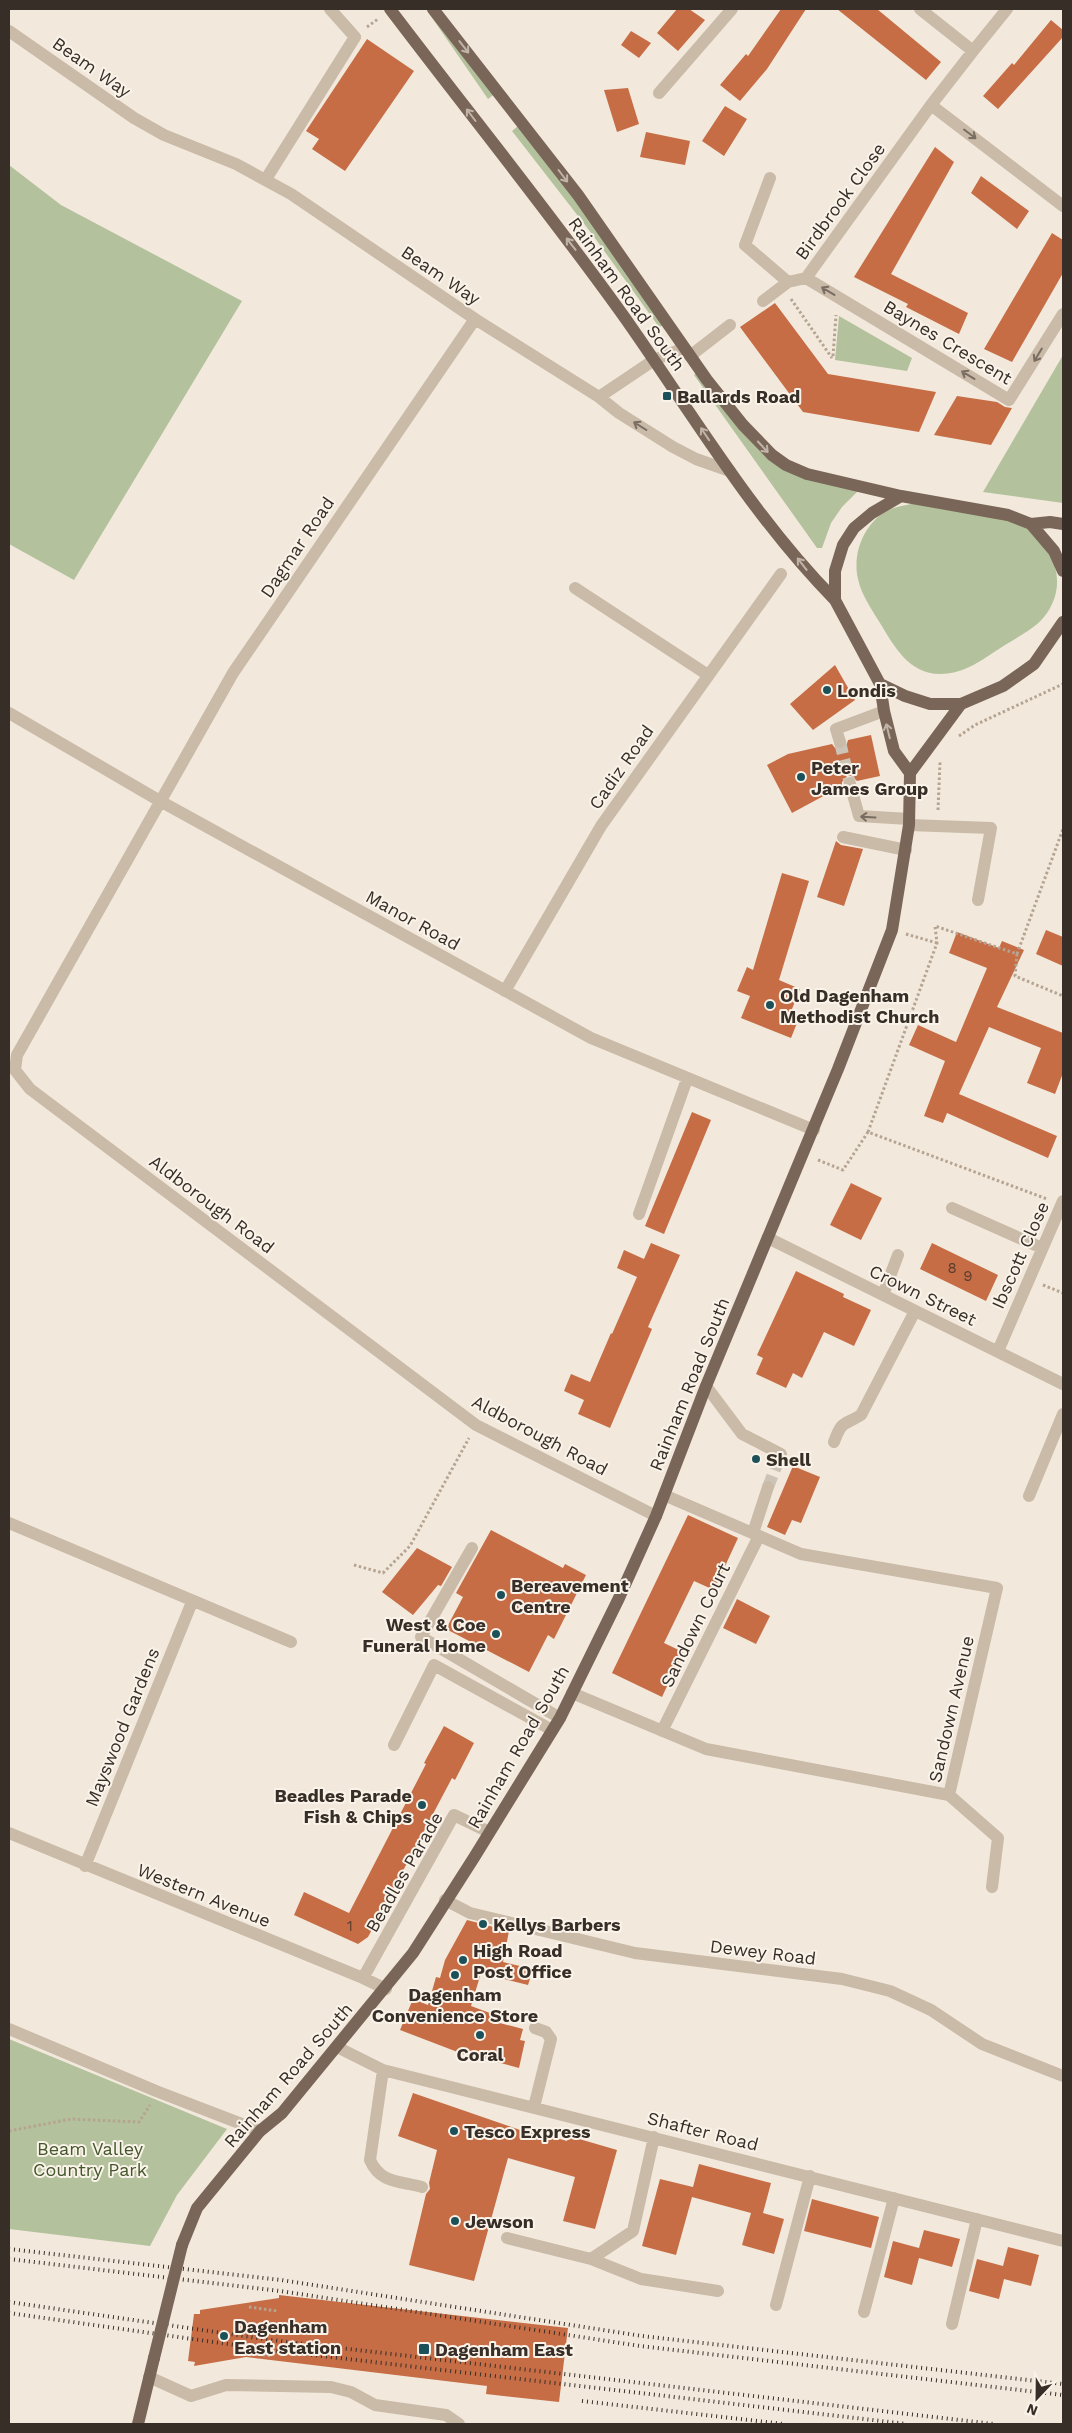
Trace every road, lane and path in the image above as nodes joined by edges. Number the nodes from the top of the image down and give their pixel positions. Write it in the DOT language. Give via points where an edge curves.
graph roads {
  1 [pos="330,9"];
  2 [pos="390,9"];
  3 [pos="433,9"];
  4 [pos="732,9"];
  5 [pos="920,9"];
  6 [pos="1007,9"];
  7 [pos="9,30"];
  8 [pos="355,37"];
  9 [pos="973,51"];
  10 [pos="659,93"];
  11 [pos="931,105"];
  12 [pos="770,178"];
  13 [pos="266,179"];
  14 [pos="1063,206"];
  15 [pos="806,278"];
  16 [pos="788,282"];
  17 [pos="788,295"];
  18 [pos="763,301"];
  19 [pos="837,310"];
  20 [pos="1063,314"];
  21 [pos="475,319"];
  22 [pos="730,325"];
  23 [pos="687,352"];
  24 [pos="654,360"];
  25 [pos="599,397"];
  26 [pos="730,471"];
  27 [pos="901,496"];
  28 [pos="1031,524"];
  29 [pos="1063,524"];
  30 [pos="1063,571"];
  31 [pos="781,574"];
  32 [pos="575,588"];
  33 [pos="835,600"];
  34 [pos="1063,622"];
  35 [pos="1063,642"];
  36 [pos="1046,648"];
  37 [pos="708,674"];
  38 [pos="880,684"];
  39 [pos="1063,684"];
  40 [pos="961,704"];
  41 [pos="884,711"];
  42 [pos="9,713"];
  43 [pos="840,742"];
  44 [pos="951,742"];
  45 [pos="940,758"];
  46 [pos="910,774"];
  47 [pos="850,784"];
  48 [pos="160,801"];
  49 [pos="909,822"];
  50 [pos="937,824"];
  51 [pos="1063,828"];
  52 [pos="843,837"];
  53 [pos="906,850"];
  54 [pos="978,900"];
  55 [pos="892,930"];
  56 [pos="937,943"];
  57 [pos="1017,954"];
  58 [pos="505,991"];
  59 [pos="1063,996"];
  60 [pos="687,1079"];
  61 [pos="814,1130"];
  62 [pos="868,1132"];
  63 [pos="803,1154"];
  64 [pos="1062,1203"];
  65 [pos="952,1208"];
  66 [pos="639,1214"];
  67 [pos="768,1238"];
  68 [pos="1042,1248"];
  69 [pos="898,1255"];
  70 [pos="883,1295"];
  71 [pos="915,1311"];
  72 [pos="998,1351"];
  73 [pos="1063,1384"];
  74 [pos="706,1386"];
  75 [pos="1063,1414"];
  76 [pos="476,1425"];
  77 [pos="834,1442"];
  78 [pos="781,1454"];
  79 [pos="768,1487"];
  80 [pos="664,1495"];
  81 [pos="1029,1496"];
  82 [pos="656,1516"];
  83 [pos="9,1523"];
  84 [pos="756,1534"];
  85 [pos="472,1548"];
  86 [pos="354,1566"];
  87 [pos="192,1602"];
  88 [pos="291,1642"];
  89 [pos="572,1693"];
  90 [pos="560,1718"];
  91 [pos="552,1730"];
  92 [pos="662,1731"];
  93 [pos="394,1745"];
  94 [pos="949,1795"];
  95 [pos="489,1832"];
  96 [pos="9,1833"];
  97 [pos="85,1866"];
  98 [pos="992,1887"];
  99 [pos="445,1900"];
  100 [pos="363,1978"];
  101 [pos="386,1989"];
  102 [pos="536,2028"];
  103 [pos="9,2029"];
  104 [pos="337,2047"];
  105 [pos="383,2070"];
  106 [pos="1063,2076"];
  107 [pos="156,2091"];
  108 [pos="534,2108"];
  109 [pos="9,2131"];
  110 [pos="260,2131"];
  111 [pos="654,2137"];
  112 [pos="810,2176"];
  113 [pos="422,2187"];
  114 [pos="894,2198"];
  115 [pos="977,2219"];
  116 [pos="507,2238"];
  117 [pos="1063,2241"];
  118 [pos="591,2259"];
  119 [pos="718,2291"];
  120 [pos="776,2305"];
  121 [pos="248,2307"];
  122 [pos="278,2311"];
  123 [pos="864,2312"];
  124 [pos="952,2324"];
  125 [pos="243,2352"];
  126 [pos="272,2356"];
  127 [pos="149,2377"];
  128 [pos="138,2424"];
  129 [pos="459,2424"];
  1 -- 8 [label="street"];
  2 -- 8 [label="path"];
  24 -- 2 [label="main road, Rainham Road South, one-way" via="593,272"];
  3 -- 23 [label="main road, Rainham Road South, one-way" via="578,195"];
  4 -- 10 [label="street"];
  5 -- 9 [label="street"];
  6 -- 9 [label="street, Birdbrook Close"];
  7 -- 13 [label="street, Beam Way" via="134,118 164,135"];
  8 -- 13 [label="street"];
  9 -- 11 [label="street, Birdbrook Close"];
  11 -- 14 [label="street, one-way"];
  11 -- 15 [label="street, Birdbrook Close"];
  12 -- 16 [label="street, Birdbrook Close" via="745,245"];
  13 -- 21 [label="street, Beam Way"];
  15 -- 16 [label="street, Birdbrook Close"];
  20 -- 15 [label="street, Baynes Crescent, one-way" via="1009,400"];
  16 -- 18 [label="street"];
  17 -- 19 [label="path" via="832,358"];
  21 -- 25 [label="street, Beam Way"];
  21 -- 48 [label="street, Dagmar Road" via="233,673"];
  22 -- 23 [label="street"];
  23 -- 24 [label="street"];
  23 -- 27 [label="main road, Rainham Road South, one-way" via="743,425 786,465 807,474"];
  24 -- 25 [label="street"];
  26 -- 24 [label="main road, Rainham Road South, one-way"];
  26 -- 25 [label="street, Beam Way, one-way" via="673,447"];
  33 -- 26 [label="main road, Rainham Road South, one-way" via="805,569"];
  27 -- 28 [label="main road, Rainham Road South" via="980,508"];
  27 -- 33 [label="main road" via="854,528 843,545 835,571"];
  28 -- 29 [label="main road"];
  28 -- 30 [label="main road" via="1054,551"];
  31 -- 37 [label="street, Cadiz Road"];
  32 -- 37 [label="street"];
  33 -- 38 [label="main road"];
  34 -- 36 [label="main road"];
  35 -- 36 [label="main road"];
  36 -- 40 [label="main road" via="1034,664 1003,686"];
  37 -- 58 [label="street, Cadiz Road" via="601,826"];
  38 -- 40 [label="main road" via="930,704"];
  38 -- 41 [label="main road"];
  39 -- 44 [label="path" via="975,725"];
  40 -- 46 [label="main road"];
  41 -- 43 [label="street" via="836,729"];
  46 -- 41 [label="main road, one-way" via="894,751"];
  42 -- 48 [label="street, Manor Road"];
  45 -- 50 [label="path"];
  46 -- 49 [label="main road, Rainham Road South"];
  49 -- 47 [label="street, one-way" via="859,816"];
  48 -- 58 [label="street, Manor Road"];
  48 -- 76 [label="street, Aldborough Road" via="17,1055 16,1070 30,1089"];
  49 -- 50 [label="street"];
  49 -- 53 [label="main road, Rainham Road South"];
  50 -- 54 [label="street" via="991,828"];
  51 -- 57 [label="path"];
  52 -- 53 [label="street"];
  53 -- 55 [label="main road, Rainham Road South"];
  55 -- 56 [label="path"];
  55 -- 61 [label="main road, Rainham Road South"];
  56 -- 57 [label="path" via="935,926"];
  56 -- 62 [label="path"];
  57 -- 59 [label="path" via="1015,976"];
  58 -- 60 [label="street, Manor Road" via="591,1038"];
  60 -- 61 [label="street, Manor Road"];
  60 -- 66 [label="street"];
  61 -- 63 [label="main road, Rainham Road South"];
  62 -- 63 [label="path" via="843,1170"];
  62 -- 64 [label="path"];
  63 -- 67 [label="main road, Rainham Road South"];
  64 -- 68 [label="street, Ibscott Close"];
  65 -- 68 [label="street"];
  67 -- 70 [label="street, Crown Street"];
  67 -- 74 [label="main road, Rainham Road South"];
  68 -- 72 [label="street, Ibscott Close"];
  69 -- 70 [label="street"];
  70 -- 71 [label="street, Crown Street"];
  71 -- 72 [label="street, Crown Street"];
  71 -- 77 [label="street" via="861,1415 846,1421 839,1428"];
  72 -- 73 [label="street, Crown Street"];
  74 -- 78 [label="street" via="742,1434"];
  74 -- 80 [label="main road, Rainham Road South"];
  75 -- 81 [label="street"];
  76 -- 82 [label="street, Aldborough Road"];
  76 -- 86 [label="path" via="410,1546 383,1573"];
  79 -- 84 [label="street, Sandown Court"];
  80 -- 82 [label="main road, Rainham Road South"];
  80 -- 84 [label="street, Sandown Avenue"];
  82 -- 89 [label="main road, Rainham Road South"];
  83 -- 87 [label="street"];
  84 -- 92 [label="street, Sandown Court"];
  84 -- 94 [label="street, Sandown Avenue" via="801,1554 998,1588"];
  85 -- 90 [label="street" via="421,1638"];
  87 -- 88 [label="street"];
  87 -- 97 [label="street, Mayswood Gardens"];
  89 -- 90 [label="main road, Rainham Road South"];
  89 -- 92 [label="street, Sandown Avenue"];
  90 -- 91 [label="main road, Rainham Road South"];
  91 -- 93 [label="street" via="434,1665"];
  91 -- 95 [label="main road, Rainham Road South"];
  92 -- 94 [label="street, Sandown Avenue" via="706,1749"];
  94 -- 98 [label="street" via="998,1838"];
  95 -- 99 [label="main road, Rainham Road South"];
  95 -- 100 [label="street, Beadles Parade" via="454,1815"];
  96 -- 97 [label="street, Western Avenue"];
  97 -- 100 [label="street, Western Avenue"];
  99 -- 101 [label="main road, Rainham Road South" via="413,1953"];
  99 -- 106 [label="street, Dewey Road" via="470,1913 635,1954 842,1979 890,1990 930,2010 982,2044"];
  100 -- 101 [label="street, Western Avenue"];
  101 -- 104 [label="main road, Rainham Road South"];
  102 -- 108 [label="street" via="546,2032 551,2039"];
  103 -- 107 [label="street"];
  104 -- 105 [label="street, Shafter Road"];
  104 -- 110 [label="main road, Rainham Road South" via="282,2113"];
  105 -- 108 [label="street, Shafter Road"];
  105 -- 113 [label="street" via="370,2160 375,2172 384,2178"];
  107 -- 109 [label="path" via="139,2122 71,2119"];
  107 -- 110 [label="street"];
  108 -- 111 [label="street, Shafter Road"];
  110 -- 127 [label="main road, Rainham Road South, bridge" via="197,2208 182,2245"];
  111 -- 112 [label="street, Shafter Road"];
  111 -- 118 [label="street" via="633,2231"];
  112 -- 114 [label="street, Shafter Road"];
  112 -- 120 [label="street"];
  114 -- 115 [label="street, Shafter Road"];
  114 -- 123 [label="street"];
  115 -- 117 [label="street, Shafter Road"];
  115 -- 124 [label="street"];
  116 -- 118 [label="street"];
  118 -- 119 [label="street" via="641,2279"];
  121 -- 122 [label="path"];
  125 -- 126 [label="path"];
  127 -- 128 [label="main road, Rainham Road South"];
  127 -- 129 [label="street" via="191,2396 226,2386 331,2388 351,2392 375,2405 446,2415"];
}
